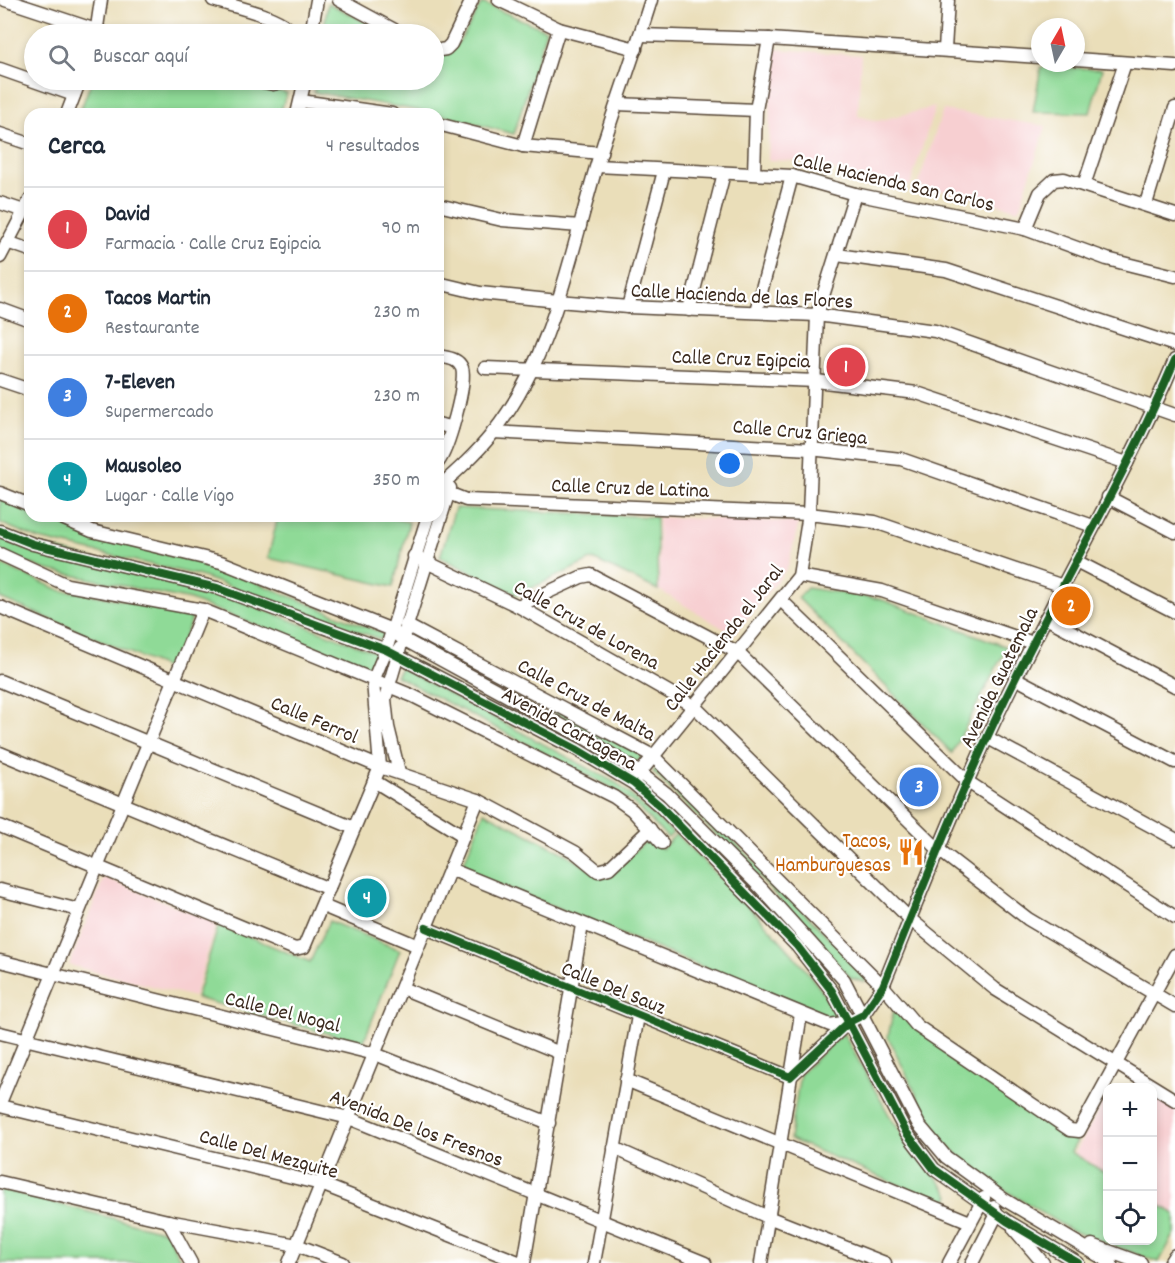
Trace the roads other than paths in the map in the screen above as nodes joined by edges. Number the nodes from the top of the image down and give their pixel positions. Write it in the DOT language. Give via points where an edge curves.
graph roads {
  1 [pos="5,0"];
  2 [pos="101,0"];
  3 [pos="213,0"];
  4 [pos="316,0"];
  5 [pos="339,0"];
  6 [pos="472,0"];
  7 [pos="499,0"];
  8 [pos="651,0"];
  9 [pos="948,0"];
  10 [pos="74,24"];
  11 [pos="100,24"];
  12 [pos="284,24"];
  13 [pos="312,24"];
  14 [pos="383,24"];
  15 [pos="559,29"];
  16 [pos="640,34"];
  17 [pos="769,39"];
  18 [pos="444,49"];
  19 [pos="636,49"];
  20 [pos="945,49"];
  21 [pos="1031,56"];
  22 [pos="1085,60"];
  23 [pos="1125,63"];
  24 [pos="1175,66"];
  25 [pos="0,69"];
  26 [pos="24,77"];
  27 [pos="62,90"];
  28 [pos="76,90"];
  29 [pos="303,90"];
  30 [pos="74,94"];
  31 [pos="301,101"];
  32 [pos="617,104"];
  33 [pos="69,108"];
  34 [pos="299,108"];
  35 [pos="350,108"];
  36 [pos="1175,108"];
  37 [pos="756,110"];
  38 [pos="444,126"];
  39 [pos="0,134"];
  40 [pos="24,142"];
  41 [pos="523,146"];
  42 [pos="599,159"];
  43 [pos="664,171"];
  44 [pos="724,173"];
  45 [pos="754,173"];
  46 [pos="792,176"];
  47 [pos="1084,185"];
  48 [pos="855,194"];
  49 [pos="0,203"];
  50 [pos="1146,204"];
  51 [pos="444,206"];
  52 [pos="24,212"];
  53 [pos="1175,215"];
  54 [pos="580,226"];
  55 [pos="1025,229"];
  56 [pos="7,242"];
  57 [pos="24,248"];
  58 [pos="837,255"];
  59 [pos="0,257"];
  60 [pos="1175,276"];
  61 [pos="444,284"];
  62 [pos="558,301"];
  63 [pos="628,308"];
  64 [pos="0,309"];
  65 [pos="689,310"];
  66 [pos="756,311"];
  67 [pos="817,315"];
  68 [pos="24,318"];
  69 [pos="1175,345"];
  70 [pos="444,357"];
  71 [pos="1175,360"];
  72 [pos="485,368"];
  73 [pos="532,369"];
  74 [pos="0,380"];
  75 [pos="816,381"];
  76 [pos="24,388"];
  77 [pos="1155,407"];
  78 [pos="1175,415"];
  79 [pos="444,426"];
  80 [pos="452,428"];
  81 [pos="493,432"];
  82 [pos="810,449"];
  83 [pos="444,453"];
  84 [pos="1127,463"];
  85 [pos="444,487"];
  86 [pos="444,492"];
  87 [pos="0,493"];
  88 [pos="1108,497"];
  89 [pos="24,503"];
  90 [pos="809,514"];
  91 [pos="71,522"];
  92 [pos="427,522"];
  93 [pos="431,522"];
  94 [pos="1093,526"];
  95 [pos="0,531"];
  96 [pos="1175,532"];
  97 [pos="0,554"];
  98 [pos="420,559"];
  99 [pos="1076,561"];
  100 [pos="799,576"];
  101 [pos="1063,586"];
  102 [pos="781,600"];
  103 [pos="518,606"];
  104 [pos="0,607"];
  105 [pos="203,610"];
  106 [pos="1175,612"];
  107 [pos="1046,618"];
  108 [pos="406,625"];
  109 [pos="392,630"];
  110 [pos="403,639"];
  111 [pos="1033,643"];
  112 [pos="386,650"];
  113 [pos="737,652"];
  114 [pos="398,656"];
  115 [pos="1015,678"];
  116 [pos="0,681"];
  117 [pos="175,681"];
  118 [pos="373,681"];
  119 [pos="387,686"];
  120 [pos="1175,686"];
  121 [pos="695,707"];
  122 [pos="988,738"];
  123 [pos="149,743"];
  124 [pos="0,753"];
  125 [pos="653,756"];
  126 [pos="1175,762"];
  127 [pos="380,767"];
  128 [pos="399,772"];
  129 [pos="636,778"];
  130 [pos="374,781"];
  131 [pos="968,782"];
  132 [pos="478,800"];
  133 [pos="123,805"];
  134 [pos="0,826"];
  135 [pos="354,828"];
  136 [pos="650,829"];
  137 [pos="464,836"];
  138 [pos="1175,839"];
  139 [pos="662,843"];
  140 [pos="939,850"];
  141 [pos="99,867"];
  142 [pos="450,869"];
  143 [pos="329,889"];
  144 [pos="0,890"];
  145 [pos="323,906"];
  146 [pos="79,910"];
  147 [pos="1175,917"];
  148 [pos="910,919"];
  149 [pos="582,925"];
  150 [pos="426,928"];
  151 [pos="418,946"];
  152 [pos="1175,955"];
  153 [pos="0,961"];
  154 [pos="53,975"];
  155 [pos="883,986"];
  156 [pos="402,988"];
  157 [pos="573,990"];
  158 [pos="1153,993"];
  159 [pos="1175,1005"];
  160 [pos="801,1014"];
  161 [pos="863,1015"];
  162 [pos="638,1016"];
  163 [pos="849,1022"];
  164 [pos="0,1032"];
  165 [pos="27,1040"];
  166 [pos="560,1053"];
  167 [pos="375,1054"];
  168 [pos="1115,1064"];
  169 [pos="790,1077"];
  170 [pos="626,1080"];
  171 [pos="1175,1100"];
  172 [pos="0,1104"];
  173 [pos="349,1118"];
  174 [pos="549,1123"];
  175 [pos="779,1141"];
  176 [pos="614,1148"];
  177 [pos="0,1182"];
  178 [pos="321,1184"];
  179 [pos="989,1189"];
  180 [pos="536,1194"];
  181 [pos="980,1204"];
  182 [pos="768,1217"];
  183 [pos="1002,1218"];
  184 [pos="601,1220"];
  185 [pos="168,1221"];
  186 [pos="970,1222"];
  187 [pos="1066,1236"];
  188 [pos="297,1245"];
  189 [pos="1175,1255"];
  190 [pos="191,1263"];
  191 [pos="289,1263"];
  192 [pos="343,1263"];
  193 [pos="523,1263"];
  194 [pos="594,1263"];
  195 [pos="705,1263"];
  196 [pos="761,1263"];
  197 [pos="885,1263"];
  198 [pos="949,1263"];
  199 [pos="972,1263"];
  200 [pos="1043,1263"];
  201 [pos="1078,1263"];
  202 [pos="1111,1263"];
  203 [pos="1141,1263"];
  204 [pos="1170,1263"];
  1 -- 10 [label="street"];
  2 -- 11 [label="street"];
  3 -- 12 [label="street"];
  4 -- 13 [label="street"];
  5 -- 14 [label="street"];
  6 -- 18 [label="street" via="451,44"];
  7 -- 15 [label="street"];
  8 -- 16 [label="street"];
  9 -- 20 [label="street"];
  15 -- 19 [label="street"];
  15 -- 41 [label="street"];
  16 -- 17 [label="street"];
  16 -- 19 [label="street"];
  17 -- 20 [label="street"];
  17 -- 37 [label="street"];
  19 -- 32 [label="street"];
  20 -- 21 [label="street"];
  22 -- 23 [label="street"];
  23 -- 24 [label="street"];
  23 -- 47 [label="street"];
  25 -- 26 [label="street"];
  27 -- 30 [label="street"];
  28 -- 30 [label="street"];
  29 -- 31 [label="street"];
  30 -- 33 [label="street"];
  31 -- 34 [label="street"];
  31 -- 35 [label="street"];
  32 -- 37 [label="street"];
  32 -- 42 [label="street"];
  36 -- 50 [label="street"];
  37 -- 45 [label="street"];
  38 -- 41 [label="street, Calle Hacienda San Carlos"];
  39 -- 40 [label="street"];
  41 -- 42 [label="street, Calle Hacienda San Carlos"];
  42 -- 43 [label="street, Calle Hacienda San Carlos"];
  42 -- 54 [label="street"];
  43 -- 44 [label="street, Calle Hacienda San Carlos"];
  43 -- 63 [label="street"];
  44 -- 45 [label="street, Calle Hacienda San Carlos"];
  44 -- 65 [label="street"];
  45 -- 46 [label="street, Calle Hacienda San Carlos"];
  46 -- 48 [label="street, Calle Hacienda San Carlos"];
  46 -- 66 [label="street"];
  47 -- 50 [label="street"];
  47 -- 55 [label="street" via="1064,179 1046,185"];
  48 -- 55 [label="street, Calle Hacienda San Carlos"];
  48 -- 58 [label="street, Calle Hacienda el Jaral"];
  49 -- 52 [label="street"];
  50 -- 53 [label="street"];
  51 -- 54 [label="street" via="502,220"];
  52 -- 56 [label="street"];
  54 -- 62 [label="street"];
  55 -- 60 [label="street, Calle Hacienda San Carlos" via="1107,259"];
  56 -- 57 [label="street"];
  56 -- 59 [label="street"];
  58 -- 67 [label="street, Calle Hacienda el Jaral"];
  58 -- 69 [label="street" via="946,270"];
  61 -- 62 [label="street, Calle Hacienda de las Flores" via="480,293"];
  62 -- 63 [label="street, Calle Hacienda de las Flores"];
  62 -- 73 [label="street"];
  63 -- 65 [label="street, Calle Hacienda de las Flores"];
  64 -- 68 [label="street"];
  65 -- 66 [label="street, Calle Hacienda de las Flores"];
  66 -- 67 [label="street, Calle Hacienda de las Flores"];
  67 -- 75 [label="street, Calle Hacienda el Jaral"];
  67 -- 77 [label="street, Calle Hacienda de las Flores" via="935,332"];
  70 -- 80 [label="street" via="456,360 462,369"];
  71 -- 77 [label="street, Avenida Guatemala"];
  72 -- 73 [label="street, Calle Cruz Egipcia"];
  73 -- 75 [label="street, Calle Cruz Egipcia"];
  73 -- 81 [label="street"];
  74 -- 76 [label="street"];
  75 -- 82 [label="street, Calle Hacienda el Jaral"];
  75 -- 84 [label="street, Calle Cruz Egipcia" via="917,393"];
  77 -- 78 [label="street, Calle Hacienda de las Flores"];
  77 -- 84 [label="street, Avenida Guatemala"];
  79 -- 80 [label="street"];
  80 -- 83 [label="street"];
  81 -- 82 [label="street, Calle Cruz Griega"];
  81 -- 85 [label="street"];
  82 -- 90 [label="street, Calle Hacienda el Jaral"];
  82 -- 94 [label="street, Calle Cruz Griega" via="901,459"];
  84 -- 88 [label="street, Avenida Guatemala"];
  86 -- 90 [label="street, Calle Cruz de Latina" via="466,500"];
  87 -- 89 [label="street"];
  88 -- 94 [label="street, Avenida Guatemala"];
  88 -- 96 [label="street"];
  90 -- 100 [label="street, Calle Hacienda el Jaral"];
  90 -- 101 [label="street, Calle Cruz de Latina" via="875,522"];
  91 -- 109 [label="street, Avenida Cartagena" via="93,531 221,562"];
  92 -- 98 [label="street"];
  93 -- 98 [label="street"];
  94 -- 99 [label="street, Avenida Guatemala"];
  95 -- 112 [label="street, Avenida Cartagena" via="33,544 217,588"];
  97 -- 105 [label="street" via="67,585"];
  98 -- 103 [label="street, Calle Cruz de Lorena"];
  98 -- 108 [label="street"];
  98 -- 109 [label="street"];
  99 -- 101 [label="street, Avenida Guatemala"];
  99 -- 106 [label="street"];
  100 -- 102 [label="street, Calle Hacienda el Jaral"];
  100 -- 111 [label="street" via="882,591"];
  101 -- 107 [label="street, Avenida Guatemala"];
  102 -- 113 [label="street, Calle Hacienda el Jaral"];
  102 -- 131 [label="street"];
  103 -- 113 [label="street" via="591,575"];
  103 -- 121 [label="street, Calle Cruz de Lorena"];
  104 -- 117 [label="street, Calle Ferrol"];
  105 -- 117 [label="street"];
  105 -- 118 [label="street"];
  107 -- 111 [label="street, Avenida Guatemala"];
  107 -- 120 [label="street"];
  108 -- 109 [label="street"];
  108 -- 110 [label="street"];
  108 -- 125 [label="street, Calle Cruz de Malta"];
  109 -- 110 [label="street, Avenida Cartagena"];
  109 -- 112 [label="street"];
  110 -- 114 [label="street"];
  110 -- 129 [label="street, Avenida Cartagena" via="592,742"];
  111 -- 115 [label="street, Avenida Guatemala"];
  112 -- 114 [label="street, Avenida Cartagena"];
  112 -- 118 [label="street"];
  113 -- 121 [label="street, Calle Hacienda el Jaral"];
  113 -- 140 [label="street"];
  114 -- 119 [label="street"];
  114 -- 129 [label="street, Avenida Cartagena"];
  115 -- 122 [label="street, Avenida Guatemala"];
  115 -- 126 [label="street"];
  116 -- 123 [label="street"];
  117 -- 123 [label="street"];
  117 -- 127 [label="street, Calle Ferrol"];
  118 -- 119 [label="street"];
  118 -- 127 [label="street"];
  119 -- 128 [label="street" via="388,727"];
  119 -- 136 [label="street" via="589,783 632,810"];
  121 -- 125 [label="street, Calle Hacienda el Jaral"];
  121 -- 148 [label="street, Calle Cruz de Lorena"];
  122 -- 131 [label="street, Avenida Guatemala"];
  122 -- 138 [label="street"];
  123 -- 133 [label="street"];
  123 -- 135 [label="street"];
  124 -- 133 [label="street"];
  125 -- 129 [label="street, Calle Hacienda el Jaral"];
  125 -- 155 [label="street, Calle Cruz de Malta"];
  127 -- 128 [label="street, Calle Ferrol"];
  127 -- 130 [label="street"];
  128 -- 132 [label="street, Calle Ferrol"];
  129 -- 161 [label="street, Avenida Cartagena" via="667,794 807,937 844,980"];
  129 -- 163 [label="street, Avenida Cartagena" via="797,946 832,991"];
  130 -- 135 [label="street"];
  130 -- 137 [label="street"];
  131 -- 140 [label="street, Avenida Guatemala"];
  131 -- 147 [label="street"];
  132 -- 136 [label="street, Calle Ferrol" via="574,852 598,871 609,868"];
  132 -- 137 [label="street"];
  133 -- 141 [label="street"];
  133 -- 143 [label="street"];
  134 -- 141 [label="street"];
  135 -- 143 [label="street"];
  136 -- 139 [label="street"];
  137 -- 142 [label="street"];
  140 -- 148 [label="street, Avenida Guatemala"];
  140 -- 158 [label="street" via="1029,918"];
  141 -- 145 [label="street" via="295,950 307,943"];
  141 -- 146 [label="street"];
  142 -- 149 [label="street"];
  142 -- 150 [label="street"];
  143 -- 145 [label="street"];
  144 -- 146 [label="street"];
  145 -- 151 [label="street"];
  146 -- 154 [label="street"];
  148 -- 155 [label="street, Avenida Guatemala"];
  148 -- 168 [label="street, Calle Cruz de Lorena" via="995,989"];
  149 -- 157 [label="street"];
  149 -- 160 [label="street"];
  150 -- 151 [label="street"];
  150 -- 157 [label="street, Calle Del Sauz"];
  151 -- 156 [label="street"];
  152 -- 158 [label="street"];
  153 -- 154 [label="street, Calle Del Nogal"];
  154 -- 165 [label="street"];
  154 -- 167 [label="street, Calle Del Nogal"];
  155 -- 161 [label="street, Avenida Guatemala"];
  155 -- 168 [label="street, Calle Cruz de Malta" via="918,1026 1063,1126 1079,1131"];
  156 -- 166 [label="street"];
  156 -- 167 [label="street"];
  157 -- 162 [label="street, Calle Del Sauz"];
  157 -- 166 [label="street"];
  158 -- 159 [label="street"];
  158 -- 168 [label="street"];
  160 -- 163 [label="street" via="830,1025"];
  160 -- 169 [label="street"];
  161 -- 163 [label="street"];
  161 -- 179 [label="street, Avenida Cartagena" via="919,1125 946,1157"];
  162 -- 169 [label="street, Calle Del Sauz"];
  162 -- 170 [label="street"];
  163 -- 169 [label="street"];
  163 -- 181 [label="street, Avenida Cartagena" via="919,1151 934,1170"];
  164 -- 165 [label="street, Avenida De los Fresnos"];
  165 -- 172 [label="street"];
  165 -- 173 [label="street, Avenida De los Fresnos"];
  166 -- 174 [label="street"];
  167 -- 173 [label="street"];
  167 -- 174 [label="street, Calle Del Nogal"];
  168 -- 171 [label="street, Calle Cruz de Lorena"];
  169 -- 175 [label="street"];
  170 -- 175 [label="street"];
  170 -- 176 [label="street"];
  172 -- 178 [label="street, Calle Del Mezquite"];
  173 -- 178 [label="street"];
  173 -- 180 [label="street, Avenida De los Fresnos"];
  174 -- 180 [label="street"];
  175 -- 182 [label="street"];
  175 -- 186 [label="street"];
  176 -- 182 [label="street"];
  176 -- 184 [label="street"];
  177 -- 185 [label="street"];
  178 -- 188 [label="street"];
  178 -- 193 [label="street, Calle Del Mezquite"];
  179 -- 181 [label="street"];
  179 -- 183 [label="street"];
  179 -- 187 [label="street, Avenida Cartagena"];
  180 -- 184 [label="street, Avenida De los Fresnos"];
  180 -- 193 [label="street"];
  181 -- 183 [label="street, Avenida Cartagena"];
  181 -- 186 [label="street"];
  182 -- 196 [label="street"];
  182 -- 197 [label="street"];
  183 -- 199 [label="street"];
  183 -- 200 [label="street"];
  183 -- 201 [label="street, Avenida Cartagena"];
  184 -- 194 [label="street"];
  184 -- 195 [label="street, Avenida De los Fresnos"];
  185 -- 188 [label="street"];
  185 -- 190 [label="street"];
  186 -- 198 [label="street"];
  187 -- 202 [label="street, Avenida Cartagena"];
  187 -- 203 [label="street"];
  188 -- 191 [label="street"];
  188 -- 192 [label="street"];
  189 -- 204 [label="street"];
}
